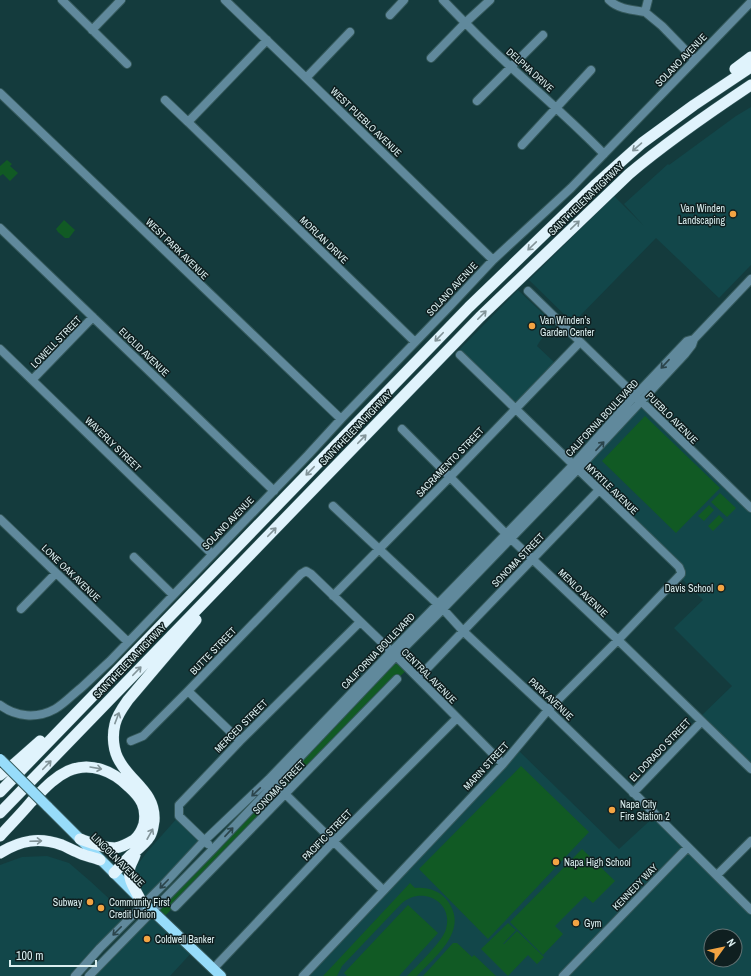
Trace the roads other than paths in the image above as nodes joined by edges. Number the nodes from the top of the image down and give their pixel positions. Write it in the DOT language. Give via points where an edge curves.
graph roads {
  1 [pos="62,0"];
  2 [pos="121,0"];
  3 [pos="225,0"];
  4 [pos="404,0"];
  5 [pos="443,0"];
  6 [pos="490,0"];
  7 [pos="609,0"];
  8 [pos="648,0"];
  9 [pos="751,2"];
  10 [pos="645,12"];
  11 [pos="390,15"];
  12 [pos="465,23"];
  13 [pos="92,30"];
  14 [pos="350,32"];
  15 [pos="543,34"];
  16 [pos="267,40"];
  17 [pos="751,57"];
  18 [pos="431,58"];
  19 [pos="695,60"];
  20 [pos="127,64"];
  21 [pos="751,67"];
  22 [pos="511,68"];
  23 [pos="591,70"];
  24 [pos="306,78"];
  25 [pos="751,85"];
  26 [pos="751,92"];
  27 [pos="0,93"];
  28 [pos="165,100"];
  29 [pos="477,101"];
  30 [pos="557,108"];
  31 [pos="703,117"];
  32 [pos="188,122"];
  33 [pos="668,123"];
  34 [pos="522,146"];
  35 [pos="604,154"];
  36 [pos="0,228"];
  37 [pos="493,260"];
  38 [pos="751,279"];
  39 [pos="528,291"];
  40 [pos="93,317"];
  41 [pos="415,342"];
  42 [pos="580,342"];
  43 [pos="0,349"];
  44 [pos="460,355"];
  45 [pos="32,380"];
  46 [pos="638,398"];
  47 [pos="516,409"];
  48 [pos="341,419"];
  49 [pos="402,429"];
  50 [pos="575,467"];
  51 [pos="450,477"];
  52 [pos="599,490"];
  53 [pos="274,491"];
  54 [pos="334,506"];
  55 [pos="751,508"];
  56 [pos="0,519"];
  57 [pos="508,536"];
  58 [pos="379,549"];
  59 [pos="212,554"];
  60 [pos="134,557"];
  61 [pos="533,559"];
  62 [pos="244,560"];
  63 [pos="681,570"];
  64 [pos="306,572"];
  65 [pos="56,573"];
  66 [pos="173,595"];
  67 [pos="334,596"];
  68 [pos="440,607"];
  69 [pos="21,609"];
  70 [pos="360,622"];
  71 [pos="463,631"];
  72 [pos="618,640"];
  73 [pos="128,642"];
  74 [pos="393,654"];
  75 [pos="122,665"];
  76 [pos="418,678"];
  77 [pos="397,679"];
  78 [pos="188,690"];
  79 [pos="0,705"];
  80 [pos="548,710"];
  81 [pos="457,718"];
  82 [pos="701,722"];
  83 [pos="131,741"];
  84 [pos="240,741"];
  85 [pos="0,759"];
  86 [pos="503,764"];
  87 [pos="751,769"];
  88 [pos="0,775"];
  89 [pos="272,781"];
  90 [pos="0,792"];
  91 [pos="633,793"];
  92 [pos="285,795"];
  93 [pos="0,813"];
  94 [pos="0,836"];
  95 [pos="80,839"];
  96 [pos="204,841"];
  97 [pos="751,841"];
  98 [pos="333,842"];
  99 [pos="688,847"];
  100 [pos="212,849"];
  101 [pos="136,851"];
  102 [pos="0,853"];
  103 [pos="100,860"];
  104 [pos="114,873"];
  105 [pos="717,876"];
  106 [pos="383,890"];
  107 [pos="146,904"];
  108 [pos="175,907"];
  109 [pos="751,910"];
  110 [pos="213,969"];
  111 [pos="74,976"];
  112 [pos="89,976"];
  113 [pos="221,976"];
  114 [pos="303,976"];
  115 [pos="563,976"];
  1 -- 13 [label="street"];
  2 -- 13 [label="street"];
  3 -- 16 [label="street, WEST PUEBLO AVENUE"];
  4 -- 11 [label="street"];
  5 -- 12 [label="street, DELPHA DRIVE"];
  6 -- 12 [label="street"];
  7 -- 10 [label="street" via="626,10"];
  8 -- 10 [label="street"];
  9 -- 19 [label="street, SOLANO AVENUE"];
  10 -- 19 [label="street"];
  12 -- 18 [label="street"];
  12 -- 22 [label="street, DELPHA DRIVE"];
  13 -- 20 [label="street"];
  14 -- 24 [label="street"];
  15 -- 22 [label="street"];
  16 -- 24 [label="street, WEST PUEBLO AVENUE"];
  16 -- 32 [label="street"];
  17 -- 33 [label="highway"];
  19 -- 35 [label="street, SOLANO AVENUE"];
  21 -- 33 [label="highway, SAINT HELENA HIGHWAY"];
  22 -- 29 [label="street"];
  22 -- 30 [label="street, DELPHA DRIVE"];
  23 -- 30 [label="street"];
  24 -- 37 [label="street, WEST PUEBLO AVENUE"];
  25 -- 31 [label="highway, SAINT HELENA HIGHWAY"];
  26 -- 31 [label="highway"];
  27 -- 48 [label="street, WEST PARK AVENUE"];
  28 -- 32 [label="street, MORLAN DRIVE"];
  30 -- 34 [label="street"];
  30 -- 35 [label="street, DELPHA DRIVE"];
  62 -- 31 [label="highway, SAINT HELENA HIGHWAY, one-way" via="480,317 629,174"];
  32 -- 41 [label="street, MORLAN DRIVE"];
  33 -- 75 [label="highway, SAINT HELENA HIGHWAY, one-way" via="613,168 468,307"];
  35 -- 37 [label="street, SOLANO AVENUE"];
  36 -- 40 [label="street, EUCLID AVENUE"];
  37 -- 41 [label="street, SOLANO AVENUE"];
  38 -- 46 [label="street, CALIFORNIA BOULEVARD" via="694,339 692,345"];
  39 -- 42 [label="street, PUEBLO AVENUE"];
  40 -- 45 [label="street, LOWELL STREET"];
  40 -- 53 [label="street, EUCLID AVENUE"];
  41 -- 48 [label="street, SOLANO AVENUE"];
  42 -- 46 [label="street, PUEBLO AVENUE"];
  42 -- 47 [label="street, SACRAMENTO STREET"];
  43 -- 45 [label="street, WAVERLY STREET"];
  44 -- 47 [label="street, MYRTLE AVENUE"];
  45 -- 59 [label="street, WAVERLY STREET"];
  46 -- 50 [label="street, CALIFORNIA BOULEVARD"];
  46 -- 55 [label="street, PUEBLO AVENUE"];
  47 -- 50 [label="street, MYRTLE AVENUE"];
  47 -- 51 [label="street, SACRAMENTO STREET"];
  48 -- 53 [label="street, SOLANO AVENUE"];
  49 -- 51 [label="street, MENLO AVENUE"];
  50 -- 52 [label="street, MYRTLE AVENUE"];
  50 -- 57 [label="street, CALIFORNIA BOULEVARD"];
  51 -- 57 [label="street, MENLO AVENUE"];
  51 -- 58 [label="street, SACRAMENTO STREET"];
  52 -- 61 [label="street, SONOMA STREET"];
  52 -- 63 [label="street, MYRTLE AVENUE"];
  53 -- 59 [label="street, SOLANO AVENUE"];
  54 -- 58 [label="street, PARK AVENUE"];
  56 -- 65 [label="street, LONE OAK AVENUE"];
  57 -- 61 [label="street, MENLO AVENUE"];
  57 -- 68 [label="street, CALIFORNIA BOULEVARD"];
  58 -- 67 [label="street, SACRAMENTO STREET"];
  58 -- 68 [label="street, PARK AVENUE"];
  59 -- 66 [label="street, SOLANO AVENUE"];
  60 -- 66 [label="street"];
  61 -- 71 [label="street, SONOMA STREET"];
  61 -- 72 [label="street, MENLO AVENUE"];
  93 -- 62 [label="highway, SAINT HELENA HIGHWAY, one-way"];
  101 -- 62 [label="highway, one-way" via="150,837 154,814 144,790 120,762 115,750 115,723 128,700"];
  63 -- 72 [label="street, MARIN STREET" via="681,574"];
  64 -- 67 [label="street, CENTRAL AVENUE"];
  64 -- 78 [label="street, BUTTE STREET" via="301,574"];
  65 -- 69 [label="street"];
  65 -- 73 [label="street, LONE OAK AVENUE"];
  66 -- 73 [label="street, SOLANO AVENUE"];
  67 -- 70 [label="street, CENTRAL AVENUE"];
  68 -- 71 [label="street, PARK AVENUE"];
  68 -- 74 [label="street, CALIFORNIA BOULEVARD"];
  70 -- 74 [label="street, CENTRAL AVENUE"];
  70 -- 84 [label="street, MERCED STREET"];
  71 -- 76 [label="street, SONOMA STREET"];
  71 -- 80 [label="street, PARK AVENUE"];
  72 -- 80 [label="street, MARIN STREET"];
  72 -- 82 [label="street, MENLO AVENUE"];
  73 -- 79 [label="street, SOLANO AVENUE" via="54,710 43,714 18,714"];
  74 -- 76 [label="street, CENTRAL AVENUE"];
  74 -- 89 [label="street, CALIFORNIA BOULEVARD"];
  75 -- 88 [label="highway"];
  75 -- 90 [label="highway, SAINT HELENA HIGHWAY"];
  76 -- 81 [label="street, CENTRAL AVENUE"];
  77 -- 92 [label="street, SONOMA STREET"];
  78 -- 83 [label="street, BUTTE STREET" via="143,736"];
  78 -- 84 [label="street"];
  80 -- 86 [label="street, MARIN STREET"];
  80 -- 91 [label="street, PARK AVENUE"];
  81 -- 86 [label="street, CENTRAL AVENUE"];
  81 -- 98 [label="street, PACIFIC STREET"];
  82 -- 87 [label="street, MENLO AVENUE"];
  82 -- 91 [label="street, EL DORADO STREET"];
  84 -- 96 [label="street, MERCED STREET" via="179,805 179,816"];
  85 -- 95 [label="main road, LINCOLN AVENUE, bridge"];
  86 -- 106 [label="street, MARIN STREET"];
  89 -- 92 [label="street"];
  89 -- 96 [label="street, CALIFORNIA BOULEVARD, one-way"];
  100 -- 89 [label="street, CALIFORNIA BOULEVARD, one-way"];
  91 -- 99 [label="street, PARK AVENUE"];
  92 -- 98 [label="street"];
  92 -- 108 [label="street, SONOMA STREET"];
  94 -- 95 [label="highway, one-way" via="58,776 82,767 96,767 121,780 138,796 145,817 143,829 137,838 116,848"];
  95 -- 103 [label="main road, LINCOLN AVENUE"];
  96 -- 100 [label="street, MERCED STREET"];
  96 -- 107 [label="street, CALIFORNIA BOULEVARD, one-way"];
  97 -- 105 [label="street"];
  98 -- 106 [label="street"];
  98 -- 110 [label="street, PACIFIC STREET"];
  99 -- 105 [label="street, PARK AVENUE"];
  99 -- 115 [label="street, KENNEDY WAY"];
  100 -- 107 [label="street, CALIFORNIA BOULEVARD"];
  101 -- 104 [label="highway"];
  101 -- 107 [label="highway" via="130,875 132,884"];
  102 -- 103 [label="highway, one-way" via="34,840 48,841"];
  103 -- 104 [label="main road, LINCOLN AVENUE"];
  104 -- 107 [label="main road, LINCOLN AVENUE"];
  105 -- 109 [label="street, PARK AVENUE"];
  106 -- 114 [label="street, MARIN STREET"];
  107 -- 110 [label="main road, LINCOLN AVENUE"];
  107 -- 111 [label="street, CALIFORNIA BOULEVARD, one-way"];
  107 -- 112 [label="street, CALIFORNIA BOULEVARD"];
  110 -- 113 [label="main road, LINCOLN AVENUE"];
}
